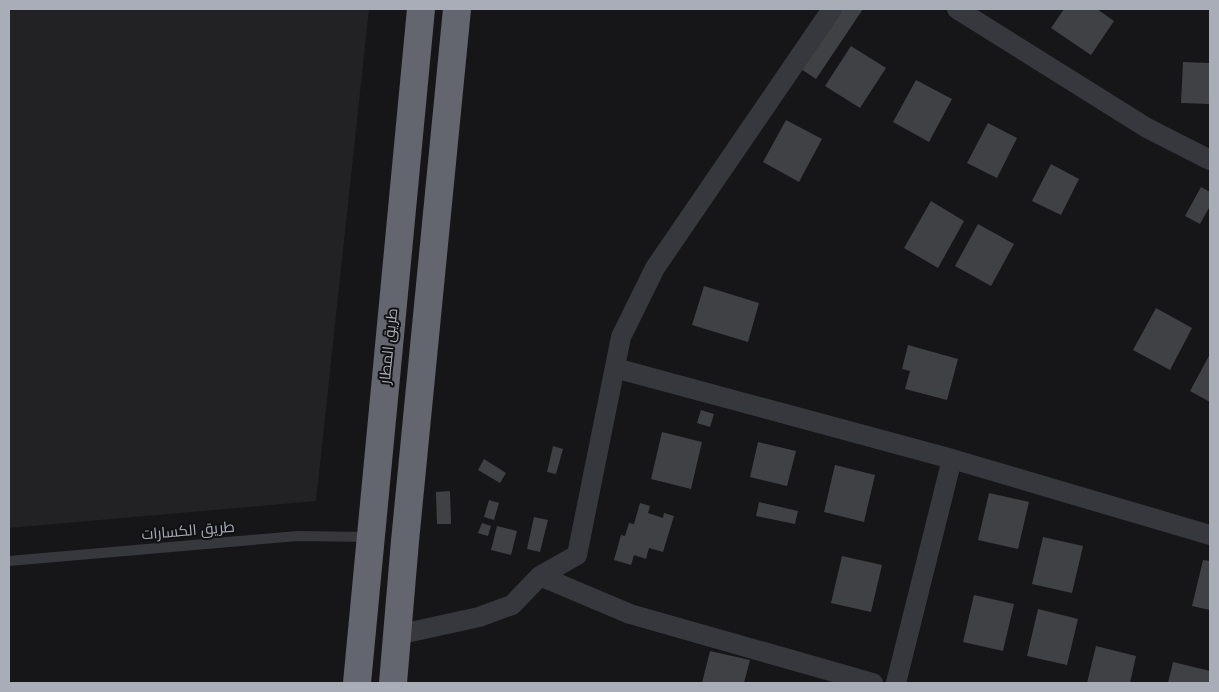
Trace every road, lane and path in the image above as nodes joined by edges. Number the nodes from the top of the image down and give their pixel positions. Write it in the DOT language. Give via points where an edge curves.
graph roads {
  1 [pos="421,9"];
  2 [pos="457,9"];
  3 [pos="832,9"];
  4 [pos="957,9"];
  5 [pos="1210,160"];
  6 [pos="615,368"];
  7 [pos="952,459"];
  8 [pos="1210,535"];
  9 [pos="370,537"];
  10 [pos="404,540"];
  11 [pos="9,561"];
  12 [pos="540,576"];
  13 [pos="397,635"];
  14 [pos="357,683"];
  15 [pos="393,683"];
  16 [pos="873,683"];
  17 [pos="896,683"];
  1 -- 9 [label="highway, طريق المطار"];
  2 -- 10 [label="highway"];
  3 -- 6 [label="street" via="655,268 621,337"];
  4 -- 5 [label="street" via="1147,128"];
  6 -- 7 [label="street"];
  6 -- 12 [label="street" via="577,555"];
  7 -- 8 [label="street"];
  7 -- 17 [label="street"];
  9 -- 10 [label="highway"];
  9 -- 11 [label="lane, طريق الكسارات" via="298,536"];
  9 -- 14 [label="highway, طريق المطار"];
  10 -- 13 [label="highway"];
  12 -- 13 [label="street" via="512,605 479,617"];
  12 -- 16 [label="street" via="630,614"];
  13 -- 15 [label="highway"];
}
